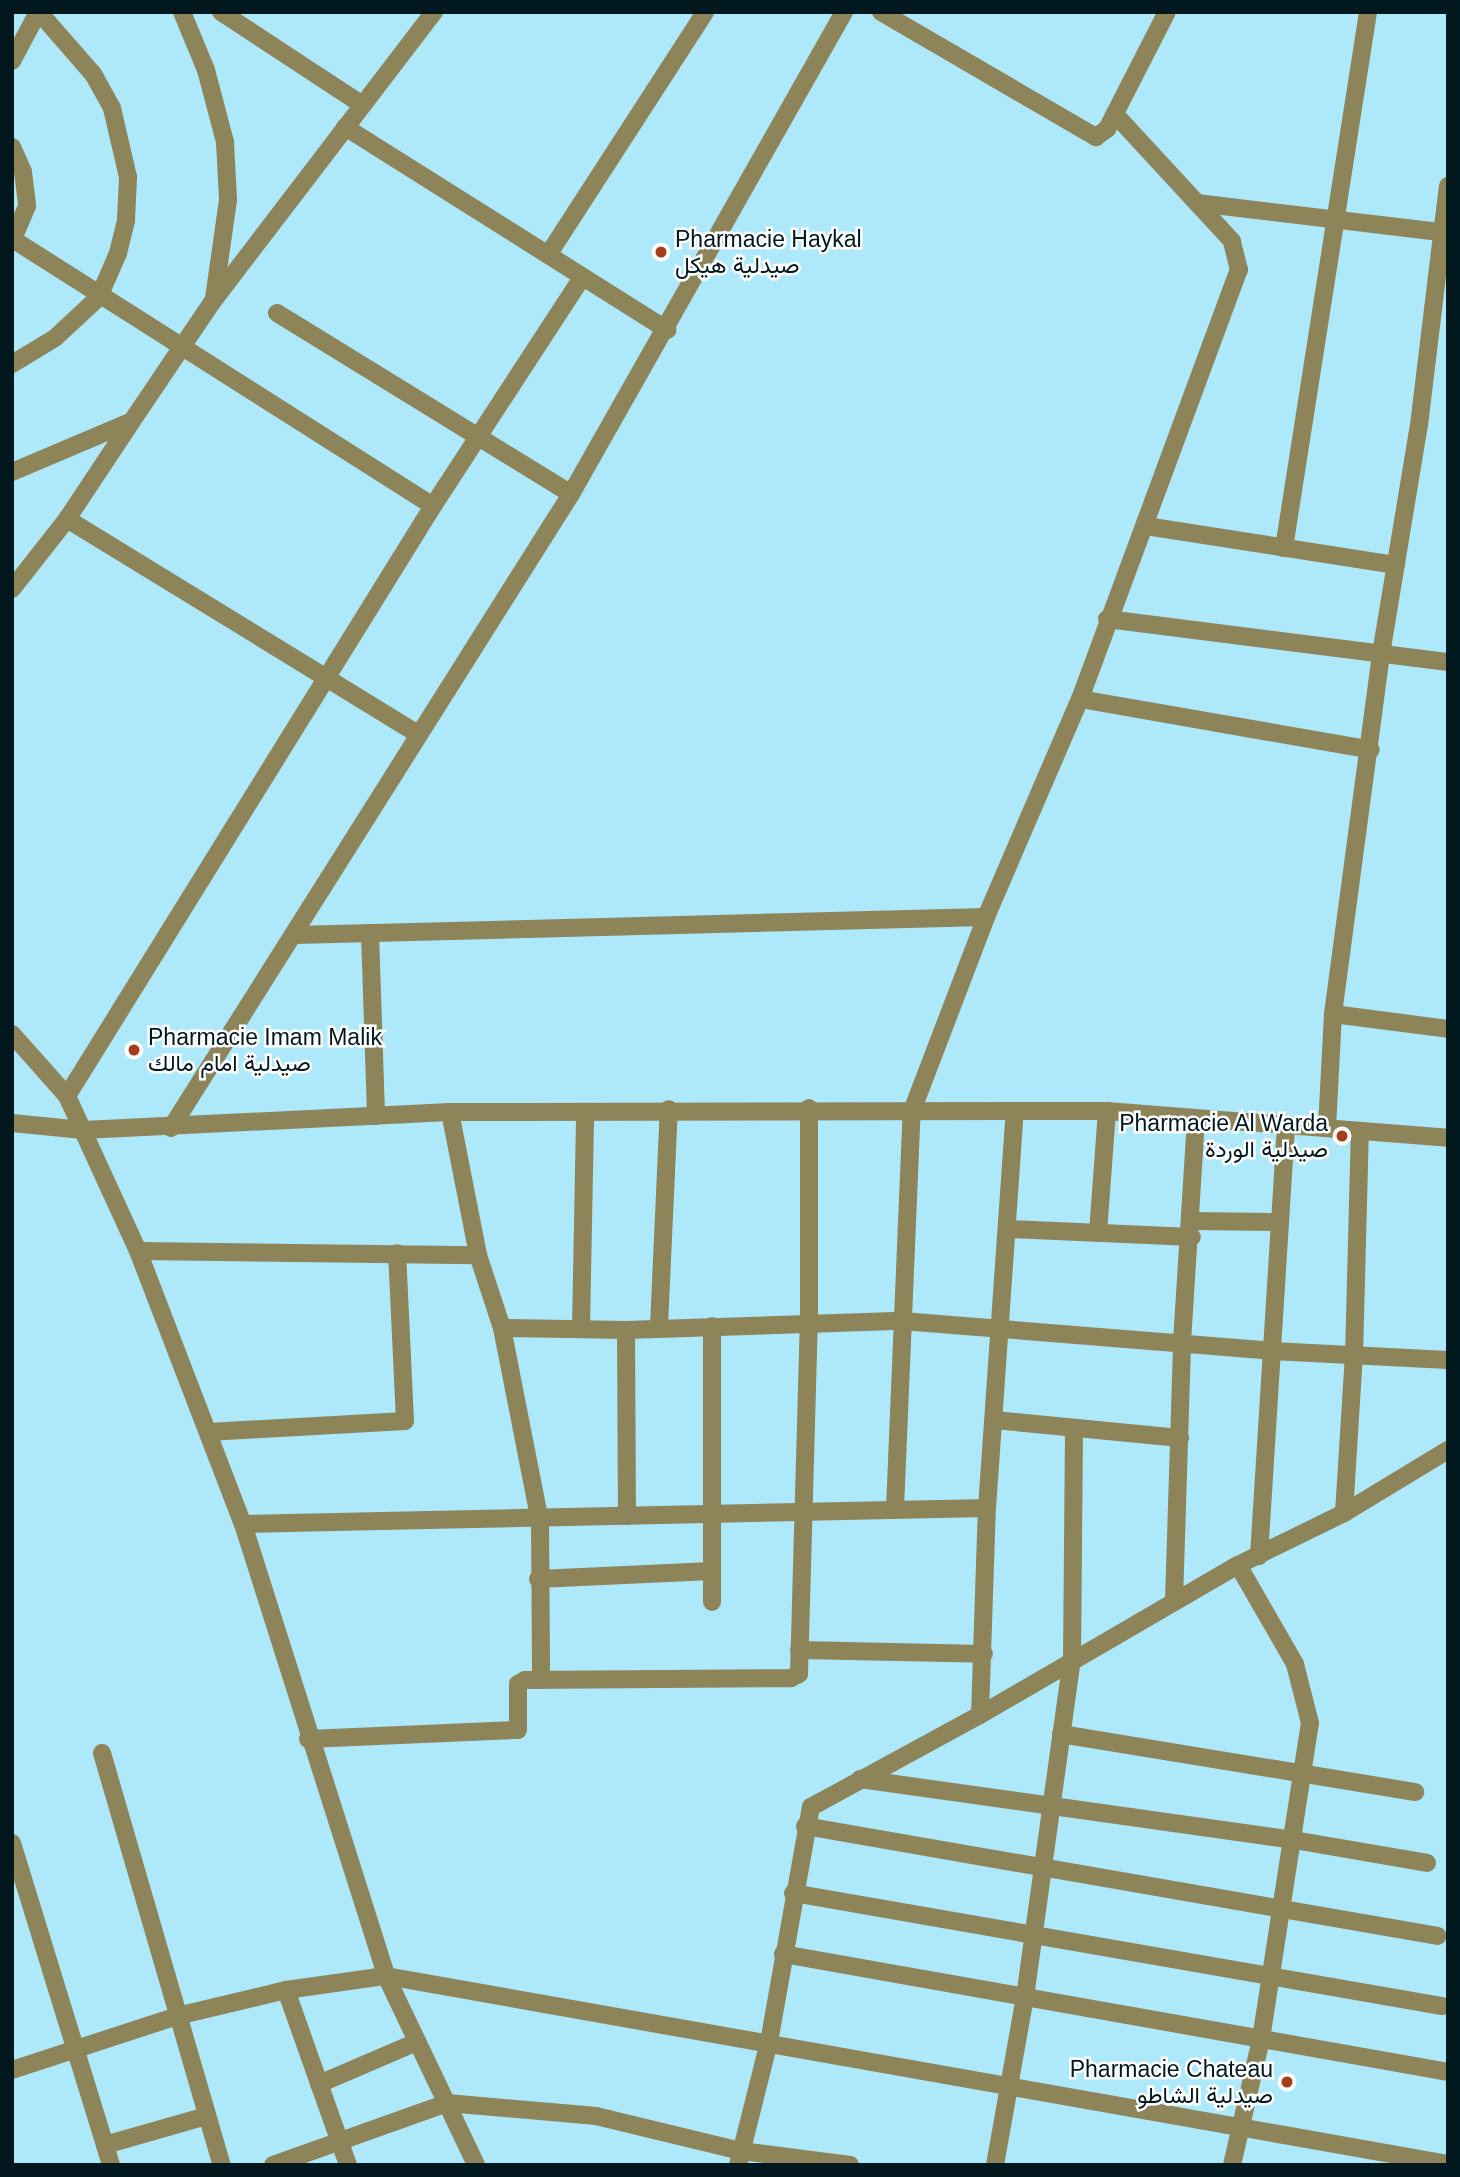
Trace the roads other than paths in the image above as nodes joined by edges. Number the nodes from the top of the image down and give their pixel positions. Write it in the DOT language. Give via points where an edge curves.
graph roads {
  1 [pos="39,12"];
  2 [pos="182,12"];
  3 [pos="221,12"];
  4 [pos="705,12"];
  5 [pos="844,12"];
  6 [pos="881,12"];
  7 [pos="1167,12"];
  8 [pos="1368,12"];
  9 [pos="431,13"];
  10 [pos="12,61"];
  11 [pos="361,104"];
  12 [pos="1115,114"];
  13 [pos="345,127"];
  14 [pos="12,147"];
  15 [pos="1448,186"];
  16 [pos="1197,203"];
  17 [pos="1336,216"];
  18 [pos="1445,232"];
  19 [pos="13,241"];
  20 [pos="548,256"];
  21 [pos="582,277"];
  22 [pos="99,297"];
  23 [pos="214,301"];
  24 [pos="277,313"];
  25 [pos="667,330"];
  26 [pos="180,349"];
  27 [pos="12,364"];
  28 [pos="132,421"];
  29 [pos="478,437"];
  30 [pos="12,472"];
  31 [pos="571,494"];
  32 [pos="433,506"];
  33 [pos="67,519"];
  34 [pos="1146,526"];
  35 [pos="1284,548"];
  36 [pos="1396,565"];
  37 [pos="12,589"];
  38 [pos="1107,619"];
  39 [pos="1381,654"];
  40 [pos="1448,662"];
  41 [pos="327,675"];
  42 [pos="1080,699"];
  43 [pos="416,733"];
  44 [pos="1371,750"];
  45 [pos="986,917"];
  46 [pos="370,933"];
  47 [pos="295,935"];
  48 [pos="1333,1014"];
  49 [pos="1448,1029"];
  50 [pos="12,1034"];
  51 [pos="66,1096"];
  52 [pos="809,1108"];
  53 [pos="669,1110"];
  54 [pos="912,1111"];
  55 [pos="1107,1111"];
  56 [pos="450,1112"];
  57 [pos="585,1112"];
  58 [pos="1015,1112"];
  59 [pos="376,1116"];
  60 [pos="1196,1118"];
  61 [pos="12,1123"];
  62 [pos="1286,1125"];
  63 [pos="171,1128"];
  64 [pos="1327,1128"];
  65 [pos="83,1130"];
  66 [pos="1360,1131"];
  67 [pos="1448,1138"];
  68 [pos="1280,1223"];
  69 [pos="1009,1229"];
  70 [pos="1193,1229"];
  71 [pos="1098,1233"];
  72 [pos="138,1251"];
  73 [pos="397,1253"];
  74 [pos="478,1255"];
  75 [pos="902,1321"];
  76 [pos="809,1322"];
  77 [pos="659,1326"];
  78 [pos="712,1326"];
  79 [pos="1002,1327"];
  80 [pos="502,1328"];
  81 [pos="581,1328"];
  82 [pos="626,1330"];
  83 [pos="1182,1342"];
  84 [pos="1272,1351"];
  85 [pos="1354,1356"];
  86 [pos="1448,1360"];
  87 [pos="994,1420"];
  88 [pos="1074,1428"];
  89 [pos="208,1432"];
  90 [pos="1180,1438"];
  91 [pos="1448,1450"];
  92 [pos="987,1508"];
  93 [pos="895,1509"];
  94 [pos="803,1511"];
  95 [pos="1344,1513"];
  96 [pos="627,1517"];
  97 [pos="711,1518"];
  98 [pos="540,1521"];
  99 [pos="243,1524"];
  100 [pos="1259,1556"];
  101 [pos="1238,1565"];
  102 [pos="712,1571"];
  103 [pos="538,1579"];
  104 [pos="1174,1601"];
  105 [pos="712,1602"];
  106 [pos="799,1650"];
  107 [pos="984,1654"];
  108 [pos="1072,1660"];
  109 [pos="541,1680"];
  110 [pos="980,1715"];
  111 [pos="1061,1734"];
  112 [pos="308,1738"];
  113 [pos="102,1754"];
  114 [pos="1305,1773"];
  115 [pos="860,1779"];
  116 [pos="1415,1792"];
  117 [pos="1049,1805"];
  118 [pos="805,1826"];
  119 [pos="1294,1840"];
  120 [pos="12,1843"];
  121 [pos="1427,1863"];
  122 [pos="1041,1867"];
  123 [pos="793,1893"];
  124 [pos="1283,1909"];
  125 [pos="1033,1934"];
  126 [pos="1438,1936"];
  127 [pos="783,1954"];
  128 [pos="1272,1975"];
  129 [pos="386,1976"];
  130 [pos="286,1990"];
  131 [pos="1025,1997"];
  132 [pos="1443,2006"];
  133 [pos="177,2017"];
  134 [pos="1261,2039"];
  135 [pos="418,2042"];
  136 [pos="769,2042"];
  137 [pos="75,2051"];
  138 [pos="12,2070"];
  139 [pos="1448,2072"];
  140 [pos="319,2084"];
  141 [pos="1011,2087"];
  142 [pos="447,2103"];
  143 [pos="206,2116"];
  144 [pos="1240,2129"];
  145 [pos="340,2140"];
  146 [pos="105,2145"];
  147 [pos="740,2158"];
  148 [pos="469,2162"];
  149 [pos="1448,2164"];
  150 [pos="111,2165"];
  151 [pos="222,2165"];
  152 [pos="273,2165"];
  153 [pos="348,2165"];
  154 [pos="850,2165"];
  155 [pos="995,2165"];
  156 [pos="1232,2165"];
  1 -- 10 [label="street"];
  1 -- 22 [label="street" via="93,74 112,108 124,144 126,220"];
  2 -- 23 [label="street" via="206,70 225,142 228,200"];
  3 -- 11 [label="street"];
  4 -- 20 [label="street"];
  5 -- 25 [label="street"];
  6 -- 12 [label="street" via="1096,137"];
  7 -- 12 [label="street"];
  8 -- 17 [label="street"];
  9 -- 11 [label="street"];
  11 -- 13 [label="street"];
  12 -- 16 [label="street"];
  13 -- 20 [label="street"];
  13 -- 23 [label="street"];
  14 -- 19 [label="street" via="23,172 27,206"];
  15 -- 18 [label="street"];
  16 -- 17 [label="street"];
  16 -- 34 [label="street" via="1232,241 1239,270"];
  17 -- 18 [label="street"];
  17 -- 35 [label="street"];
  18 -- 36 [label="street"];
  19 -- 22 [label="street"];
  20 -- 21 [label="street"];
  21 -- 25 [label="street"];
  21 -- 29 [label="street"];
  22 -- 26 [label="street"];
  22 -- 27 [label="street" via="55,338"];
  23 -- 26 [label="street"];
  24 -- 29 [label="street"];
  25 -- 31 [label="street"];
  26 -- 28 [label="street"];
  26 -- 32 [label="street"];
  28 -- 30 [label="street"];
  28 -- 33 [label="street"];
  29 -- 31 [label="street"];
  29 -- 32 [label="street"];
  31 -- 43 [label="street"];
  32 -- 41 [label="street"];
  33 -- 37 [label="street"];
  33 -- 41 [label="street"];
  34 -- 35 [label="street"];
  34 -- 38 [label="street"];
  35 -- 36 [label="street"];
  36 -- 39 [label="street"];
  38 -- 39 [label="street"];
  38 -- 42 [label="street"];
  39 -- 40 [label="street"];
  39 -- 44 [label="street"];
  41 -- 43 [label="street"];
  41 -- 51 [label="street"];
  42 -- 44 [label="street"];
  42 -- 45 [label="street"];
  43 -- 47 [label="street"];
  44 -- 48 [label="street"];
  45 -- 46 [label="street"];
  45 -- 54 [label="street"];
  46 -- 47 [label="street"];
  46 -- 59 [label="street"];
  47 -- 63 [label="street"];
  48 -- 49 [label="street"];
  48 -- 64 [label="street"];
  50 -- 51 [label="street"];
  51 -- 65 [label="street"];
  52 -- 53 [label="street"];
  52 -- 54 [label="street"];
  52 -- 76 [label="street"];
  53 -- 57 [label="street"];
  53 -- 77 [label="street"];
  54 -- 58 [label="street"];
  54 -- 75 [label="street"];
  55 -- 58 [label="street"];
  55 -- 60 [label="street"];
  55 -- 71 [label="street"];
  56 -- 57 [label="street"];
  56 -- 59 [label="street"];
  56 -- 74 [label="street"];
  57 -- 81 [label="street"];
  58 -- 69 [label="street"];
  59 -- 63 [label="street"];
  60 -- 62 [label="street"];
  60 -- 70 [label="street"];
  61 -- 65 [label="street"];
  62 -- 64 [label="street"];
  62 -- 68 [label="street"];
  63 -- 65 [label="street"];
  64 -- 66 [label="street"];
  65 -- 72 [label="street"];
  66 -- 67 [label="street"];
  66 -- 85 [label="street"];
  68 -- 70 [label="street"];
  68 -- 84 [label="street"];
  69 -- 71 [label="street"];
  69 -- 79 [label="street"];
  70 -- 71 [label="street"];
  70 -- 83 [label="street"];
  72 -- 73 [label="street"];
  72 -- 89 [label="street"];
  73 -- 74 [label="street"];
  73 -- 89 [label="street" via="405,1421"];
  74 -- 80 [label="street"];
  75 -- 76 [label="street"];
  75 -- 79 [label="street"];
  75 -- 93 [label="street"];
  76 -- 78 [label="street"];
  76 -- 94 [label="street"];
  77 -- 78 [label="street"];
  77 -- 82 [label="street"];
  78 -- 97 [label="street"];
  79 -- 83 [label="street"];
  79 -- 87 [label="street"];
  80 -- 81 [label="street"];
  80 -- 98 [label="street"];
  81 -- 82 [label="street"];
  82 -- 96 [label="street"];
  83 -- 84 [label="street"];
  83 -- 90 [label="street"];
  84 -- 85 [label="street"];
  84 -- 100 [label="street"];
  85 -- 86 [label="street"];
  85 -- 95 [label="street"];
  87 -- 88 [label="street"];
  87 -- 92 [label="street"];
  88 -- 90 [label="street"];
  88 -- 108 [label="street"];
  89 -- 99 [label="street"];
  90 -- 104 [label="street"];
  91 -- 95 [label="street"];
  92 -- 93 [label="street"];
  92 -- 107 [label="street"];
  93 -- 94 [label="street"];
  94 -- 97 [label="street"];
  94 -- 106 [label="street"];
  95 -- 100 [label="street"];
  96 -- 97 [label="street"];
  96 -- 98 [label="street"];
  97 -- 102 [label="street"];
  98 -- 99 [label="street"];
  98 -- 103 [label="street"];
  99 -- 112 [label="street"];
  100 -- 101 [label="street"];
  101 -- 104 [label="street"];
  101 -- 114 [label="street" via="1295,1664 1310,1723"];
  102 -- 103 [label="street"];
  102 -- 105 [label="street"];
  103 -- 109 [label="street"];
  104 -- 108 [label="street"];
  106 -- 107 [label="street"];
  106 -- 109 [label="street" via="799,1674 790,1678"];
  107 -- 110 [label="street"];
  108 -- 110 [label="street"];
  108 -- 111 [label="street"];
  109 -- 112 [label="street" via="518,1684 518,1730"];
  110 -- 115 [label="street"];
  111 -- 114 [label="street"];
  111 -- 117 [label="street"];
  112 -- 129 [label="street"];
  113 -- 133 [label="street"];
  114 -- 116 [label="street"];
  114 -- 119 [label="street"];
  115 -- 117 [label="street"];
  115 -- 118 [label="street" via="811,1807"];
  117 -- 119 [label="street"];
  117 -- 122 [label="street"];
  118 -- 122 [label="street"];
  118 -- 123 [label="street"];
  119 -- 121 [label="street"];
  119 -- 124 [label="street"];
  120 -- 137 [label="street"];
  122 -- 124 [label="street"];
  122 -- 125 [label="street"];
  123 -- 125 [label="street"];
  123 -- 127 [label="street"];
  124 -- 126 [label="street"];
  124 -- 128 [label="street"];
  125 -- 128 [label="street"];
  125 -- 131 [label="street"];
  127 -- 131 [label="street"];
  127 -- 136 [label="street"];
  128 -- 132 [label="street"];
  128 -- 134 [label="street"];
  129 -- 130 [label="street"];
  129 -- 135 [label="street"];
  129 -- 136 [label="street"];
  130 -- 133 [label="street"];
  130 -- 140 [label="street"];
  131 -- 134 [label="street"];
  131 -- 141 [label="street"];
  133 -- 137 [label="street"];
  133 -- 143 [label="street"];
  134 -- 139 [label="street"];
  134 -- 144 [label="street"];
  135 -- 140 [label="street"];
  135 -- 142 [label="street"];
  136 -- 141 [label="street"];
  136 -- 147 [label="street"];
  137 -- 138 [label="street"];
  137 -- 146 [label="street"];
  140 -- 145 [label="street"];
  141 -- 144 [label="street"];
  141 -- 155 [label="street"];
  142 -- 145 [label="street"];
  142 -- 147 [label="street" via="596,2116"];
  142 -- 148 [label="street"];
  143 -- 146 [label="street"];
  143 -- 151 [label="street"];
  144 -- 149 [label="street"];
  144 -- 156 [label="street"];
  145 -- 152 [label="street"];
  145 -- 153 [label="street"];
  146 -- 150 [label="street"];
  147 -- 154 [label="street"];
}
